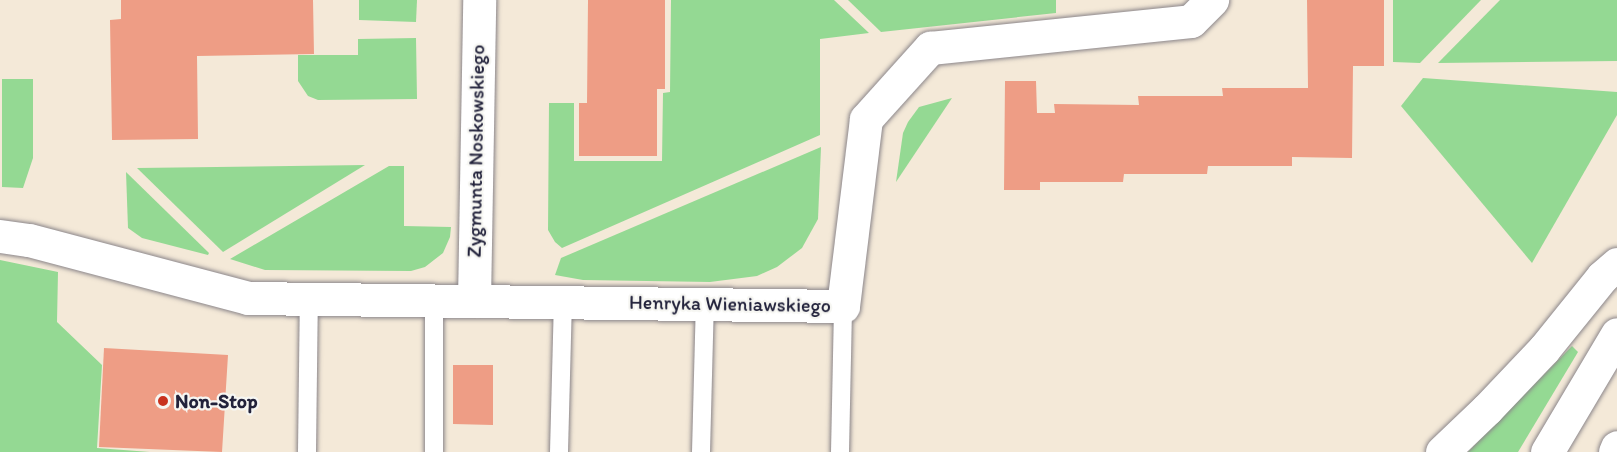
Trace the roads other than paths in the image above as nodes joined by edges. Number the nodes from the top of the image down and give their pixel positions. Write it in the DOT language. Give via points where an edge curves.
graph roads {
  1 [pos="479,0"];
  2 [pos="1212,0"];
  3 [pos="0,236"];
  4 [pos="1617,264"];
  5 [pos="309,298"];
  6 [pos="434,300"];
  7 [pos="474,301"];
  8 [pos="563,302"];
  9 [pos="705,304"];
  10 [pos="843,306"];
  11 [pos="1617,334"];
  12 [pos="1617,447"];
  13 [pos="307,452"];
  14 [pos="434,452"];
  15 [pos="559,452"];
  16 [pos="701,452"];
  17 [pos="840,452"];
  18 [pos="1442,452"];
  19 [pos="1547,452"];
  20 [pos="1615,452"];
  1 -- 7 [label="street, Zygmunta Noskowskiego"];
  2 -- 10 [label="street, Henryka Wieniawskiego" via="1191,21 930,48 866,119"];
  3 -- 5 [label="street, Henryka Wieniawskiego" via="29,240 248,297"];
  4 -- 18 [label="street" via="1544,349"];
  5 -- 6 [label="street, Henryka Wieniawskiego"];
  5 -- 13 [label="lane"];
  6 -- 7 [label="street, Henryka Wieniawskiego"];
  6 -- 14 [label="lane"];
  7 -- 8 [label="street, Henryka Wieniawskiego"];
  8 -- 9 [label="street, Henryka Wieniawskiego"];
  8 -- 15 [label="lane"];
  9 -- 10 [label="street, Henryka Wieniawskiego"];
  9 -- 16 [label="lane"];
  10 -- 17 [label="lane"];
  11 -- 19 [label="street"];
  12 -- 20 [label="street"];
}
